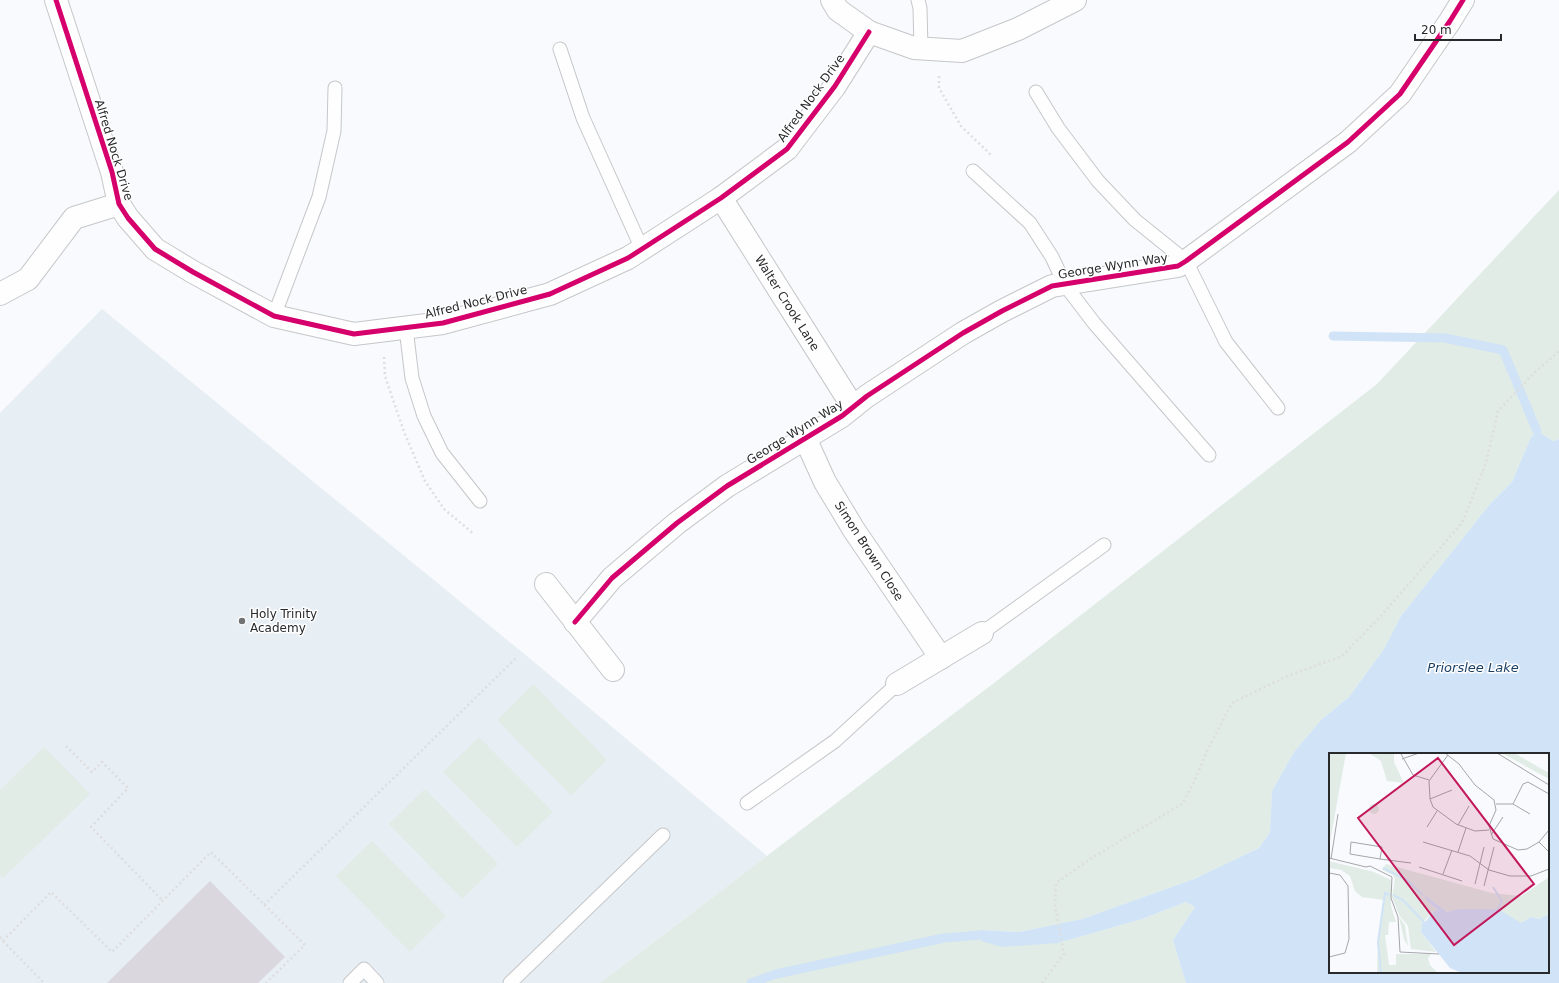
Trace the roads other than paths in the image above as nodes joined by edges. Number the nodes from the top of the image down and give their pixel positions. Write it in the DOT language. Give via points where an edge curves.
graph roads {
  1 [pos="56,0"];
  2 [pos="832,0"];
  3 [pos="918,0"];
  4 [pos="1075,0"];
  5 [pos="1463,0"];
  6 [pos="869,32"];
  7 [pos="560,49"];
  8 [pos="930,49"];
  9 [pos="335,88"];
  10 [pos="1036,92"];
  11 [pos="973,172"];
  12 [pos="721,198"];
  13 [pos="119,204"];
  14 [pos="642,249"];
  15 [pos="1186,261"];
  16 [pos="1065,285"];
  17 [pos="0,294"];
  18 [pos="274,316"];
  19 [pos="406,328"];
  20 [pos="853,407"];
  21 [pos="1278,408"];
  22 [pos="805,438"];
  23 [pos="1209,456"];
  24 [pos="480,501"];
  25 [pos="1104,545"];
  26 [pos="546,584"];
  27 [pos="575,622"];
  28 [pos="982,633"];
  29 [pos="941,658"];
  30 [pos="613,670"];
  31 [pos="897,684"];
  32 [pos="747,803"];
  33 [pos="663,835"];
  34 [pos="350,983"];
  35 [pos="377,983"];
  36 [pos="510,983"];
  1 -- 13 [label="street, Alfred Nock Drive" via="112,172"];
  2 -- 6 [label="street" via="838,10"];
  3 -- 8 [label="lane"];
  4 -- 8 [label="street" via="1018,29 962,51"];
  5 -- 15 [label="street, George Wynn Way" via="1400,94 1348,142"];
  6 -- 8 [label="street" via="914,48"];
  6 -- 12 [label="street, Alfred Nock Drive" via="834,86 787,149"];
  7 -- 14 [label="lane" via="583,118"];
  9 -- 18 [label="lane" via="334,131 319,197"];
  10 -- 15 [label="lane" via="1058,128 1098,181 1135,220"];
  11 -- 16 [label="lane" via="1030,223 1052,257"];
  12 -- 14 [label="street, Alfred Nock Drive"];
  12 -- 20 [label="street, Walter Crook Lane"];
  13 -- 17 [label="street, Alfred Nock Drive" via="74,218 28,279"];
  13 -- 18 [label="street, Alfred Nock Drive" via="155,249"];
  14 -- 19 [label="street, Alfred Nock Drive" via="550,294 443,323"];
  15 -- 16 [label="street, George Wynn Way" via="1178,266"];
  15 -- 21 [label="lane" via="1226,342"];
  16 -- 20 [label="street, George Wynn Way" via="1052,286 963,333"];
  16 -- 23 [label="lane" via="1094,323"];
  18 -- 19 [label="street, Alfred Nock Drive" via="354,334"];
  19 -- 24 [label="lane" via="412,378 424,416 442,453"];
  20 -- 22 [label="street, George Wynn Way"];
  22 -- 27 [label="street, George Wynn Way" via="727,486 677,523 612,578"];
  22 -- 29 [label="street, Simon Brown Close" via="825,482 854,530"];
  25 -- 28 [label="lane"];
  26 -- 27 [label="street"];
  27 -- 30 [label="street"];
  28 -- 29 [label="street"];
  29 -- 31 [label="street"];
  31 -- 32 [label="lane" via="835,741"];
  33 -- 36 [label="lane"];
  34 -- 35 [label="lane" via="364,969"];
}
